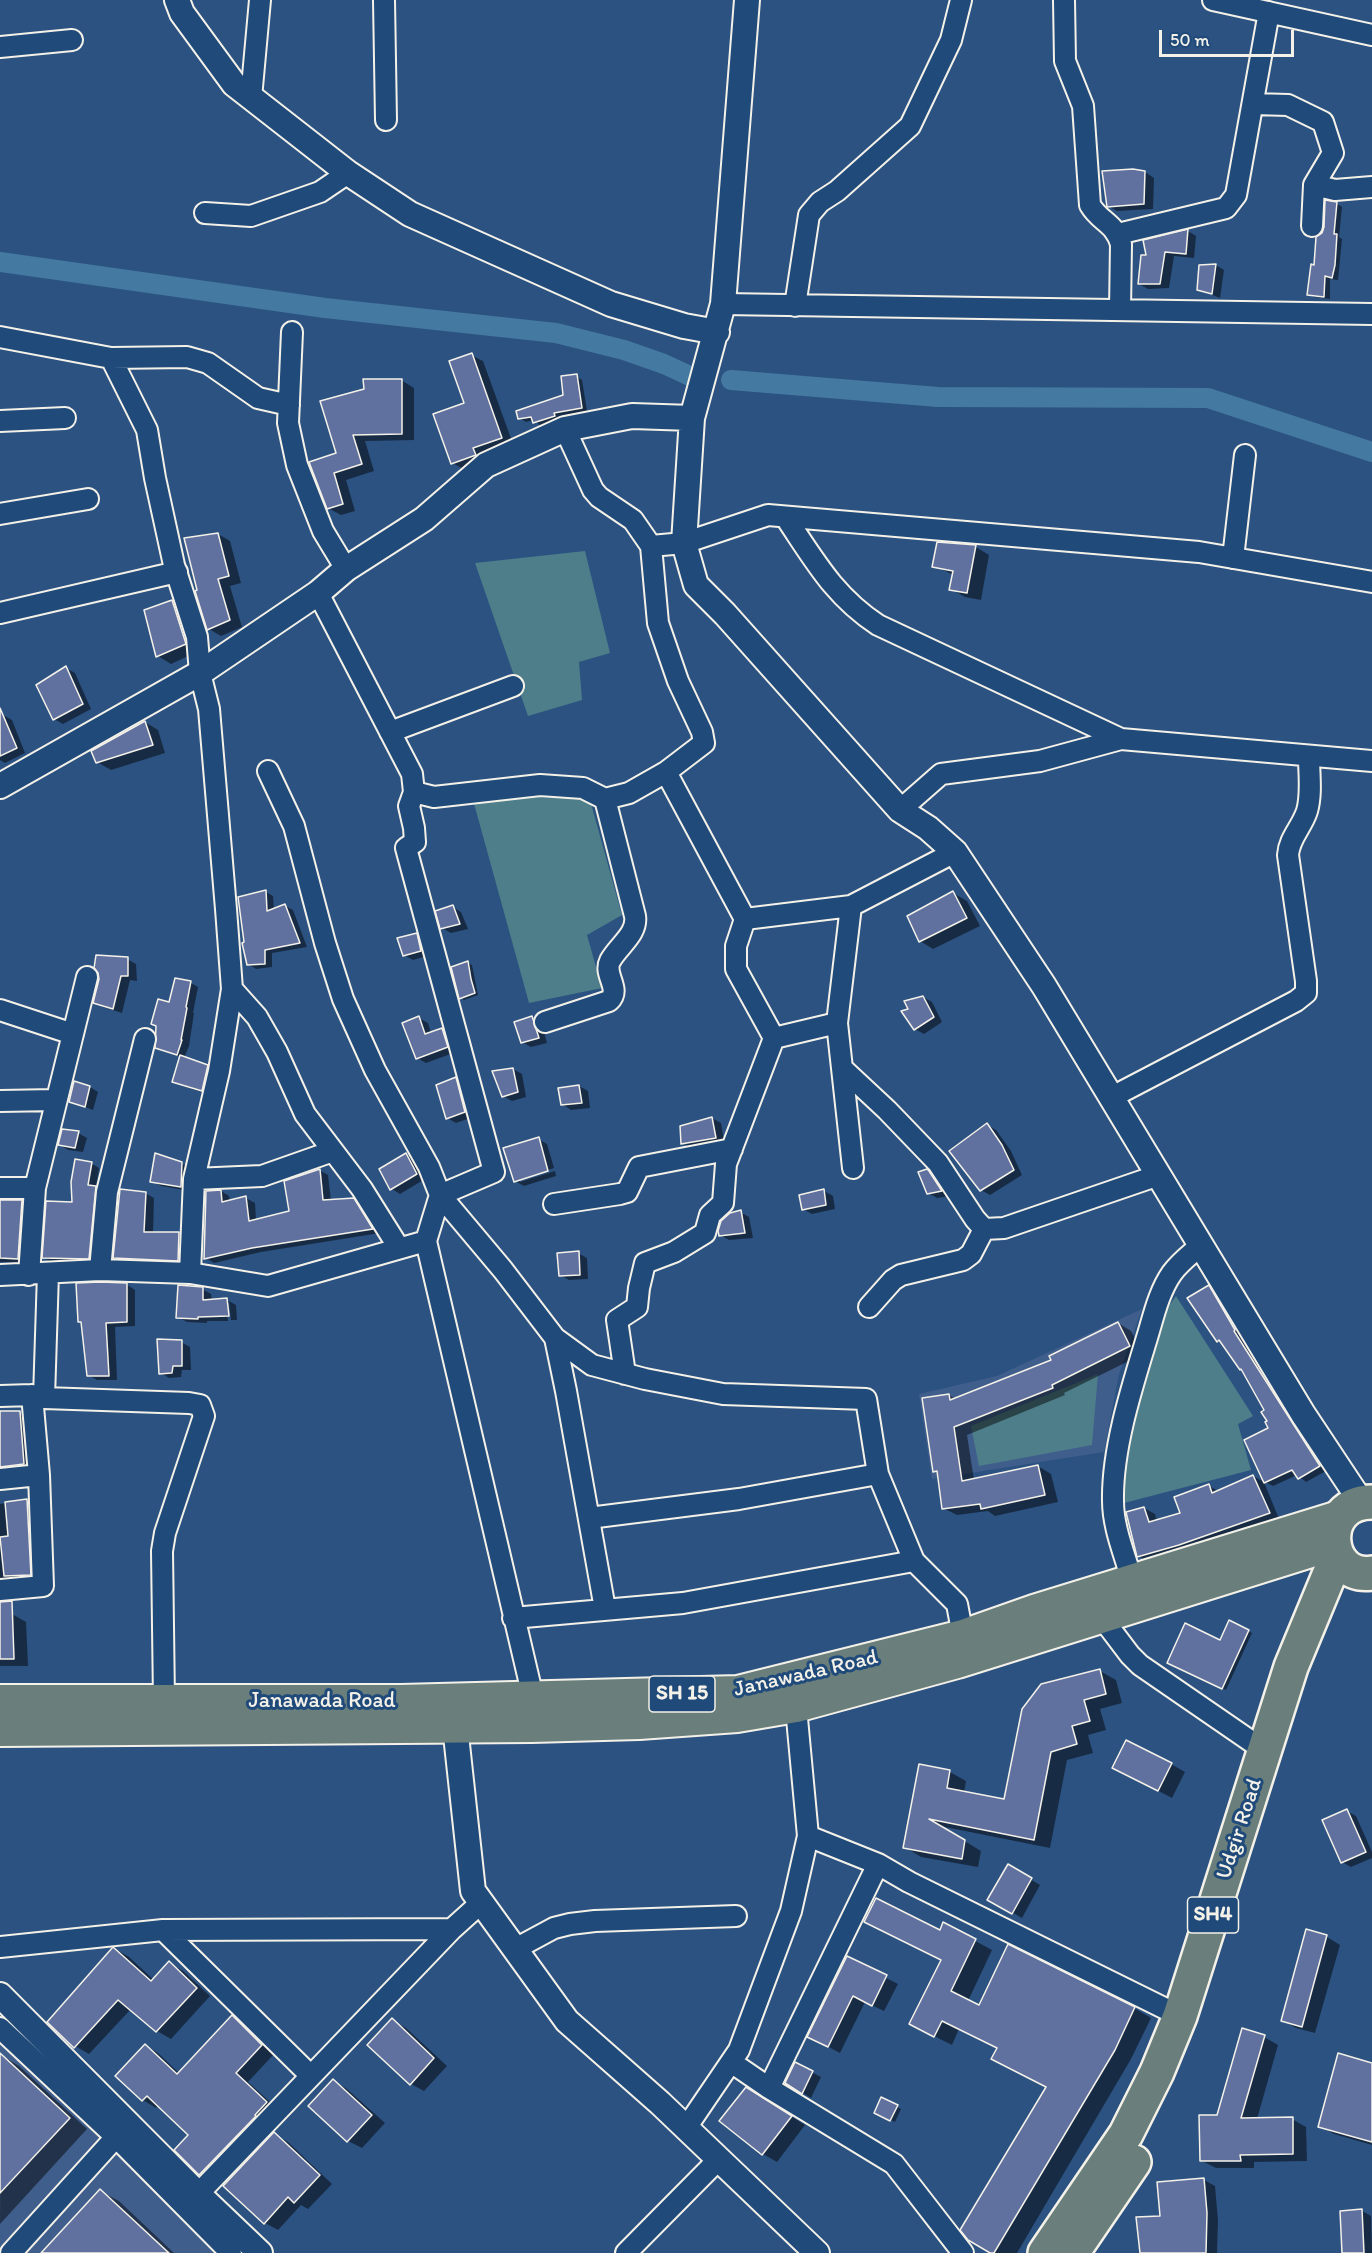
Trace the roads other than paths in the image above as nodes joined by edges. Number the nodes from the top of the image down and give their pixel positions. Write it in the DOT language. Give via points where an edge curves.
graph roads {
  1 [pos="177,0"];
  2 [pos="260,0"];
  3 [pos="384,0"];
  4 [pos="747,0"];
  5 [pos="961,0"];
  6 [pos="1064,0"];
  7 [pos="1213,0"];
  8 [pos="1269,12"];
  9 [pos="1372,35"];
  10 [pos="72,40"];
  11 [pos="0,48"];
  12 [pos="251,98"];
  13 [pos="1254,104"];
  14 [pos="386,120"];
  15 [pos="348,173"];
  16 [pos="1314,185"];
  17 [pos="1372,187"];
  18 [pos="205,213"];
  19 [pos="1312,226"];
  20 [pos="1118,234"];
  21 [pos="723,304"];
  22 [pos="795,306"];
  23 [pos="1120,310"];
  24 [pos="1372,314"];
  25 [pos="292,332"];
  26 [pos="717,332"];
  27 [pos="0,337"];
  28 [pos="111,358"];
  29 [pos="289,405"];
  30 [pos="65,418"];
  31 [pos="692,418"];
  32 [pos="0,421"];
  33 [pos="565,429"];
  34 [pos="1245,455"];
  35 [pos="88,499"];
  36 [pos="0,514"];
  37 [pos="786,518"];
  38 [pos="684,543"];
  39 [pos="651,546"];
  40 [pos="1233,558"];
  41 [pos="346,569"];
  42 [pos="177,572"];
  43 [pos="1372,582"];
  44 [pos="318,593"];
  45 [pos="0,613"];
  46 [pos="200,673"];
  47 [pos="513,686"];
  48 [pos="390,732"];
  49 [pos="1121,739"];
  50 [pos="1309,757"];
  51 [pos="1372,761"];
  52 [pos="268,771"];
  53 [pos="666,772"];
  54 [pos="0,786"];
  55 [pos="414,792"];
  56 [pos="605,799"];
  57 [pos="900,810"];
  58 [pos="955,852"];
  59 [pos="851,906"];
  60 [pos="744,919"];
  61 [pos="87,977"];
  62 [pos="232,989"];
  63 [pos="0,1010"];
  64 [pos="545,1022"];
  65 [pos="837,1023"];
  66 [pos="73,1034"];
  67 [pos="774,1038"];
  68 [pos="145,1039"];
  69 [pos="843,1069"];
  70 [pos="1112,1097"];
  71 [pos="55,1100"];
  72 [pos="0,1101"];
  73 [pos="732,1149"];
  74 [pos="333,1151"];
  75 [pos="853,1168"];
  76 [pos="1159,1175"];
  77 [pos="194,1179"];
  78 [pos="0,1188"];
  79 [pos="35,1188"];
  80 [pos="440,1195"];
  81 [pos="554,1204"];
  82 [pos="984,1228"];
  83 [pos="426,1240"];
  84 [pos="1201,1245"];
  85 [pos="399,1248"];
  86 [pos="100,1270"];
  87 [pos="189,1273"];
  88 [pos="38,1274"];
  89 [pos="0,1275"];
  90 [pos="869,1307"];
  91 [pos="555,1338"];
  92 [pos="625,1374"];
  93 [pos="0,1396"];
  94 [pos="38,1396"];
  95 [pos="878,1474"];
  96 [pos="39,1475"];
  97 [pos="0,1479"];
  98 [pos="590,1518"];
  99 [pos="1357,1529"];
  100 [pos="914,1561"];
  101 [pos="1132,1581"];
  102 [pos="0,1590"];
  103 [pos="605,1610"];
  104 [pos="513,1618"];
  105 [pos="1102,1618"];
  106 [pos="963,1636"];
  107 [pos="794,1693"];
  108 [pos="0,1701"];
  109 [pos="164,1701"];
  110 [pos="533,1712"];
  111 [pos="455,1726"];
  112 [pos="0,1730"];
  113 [pos="1265,1751"];
  114 [pos="808,1836"];
  115 [pos="878,1864"];
  116 [pos="482,1902"];
  117 [pos="736,1916"];
  118 [pos="452,1929"];
  119 [pos="163,1930"];
  120 [pos="0,1947"];
  121 [pos="515,1948"];
  122 [pos="0,1995"];
  123 [pos="1180,2016"];
  124 [pos="0,2028"];
  125 [pos="731,2062"];
  126 [pos="310,2076"];
  127 [pos="769,2088"];
  128 [pos="686,2128"];
  129 [pos="116,2137"];
  130 [pos="719,2159"];
  131 [pos="198,2194"];
  132 [pos="805,2249"];
  133 [pos="246,2251"];
  134 [pos="10,2253"];
  135 [pos="626,2253"];
  136 [pos="963,2253"];
  137 [pos="1045,2253"];
  138 [pos="1072,2253"];
  1 -- 12 [label="street" via="234,84"];
  2 -- 12 [label="street"];
  3 -- 14 [label="street"];
  4 -- 21 [label="street"];
  5 -- 22 [label="street" via="951,40 910,126 809,215"];
  6 -- 20 [label="street" via="1065,61 1083,106 1090,205"];
  7 -- 8 [label="street"];
  8 -- 9 [label="street"];
  8 -- 13 [label="street"];
  10 -- 11 [label="street"];
  12 -- 15 [label="street"];
  13 -- 16 [label="street" via="1287,105 1323,122 1333,153"];
  13 -- 20 [label="street" via="1236,195 1226,208"];
  15 -- 18 [label="street" via="320,192 251,216"];
  15 -- 26 [label="street" via="410,214 611,304"];
  16 -- 17 [label="street" via="1335,190"];
  16 -- 19 [label="street"];
  20 -- 23 [label="street"];
  21 -- 22 [label="street"];
  21 -- 26 [label="street"];
  22 -- 23 [label="street"];
  23 -- 24 [label="street"];
  25 -- 29 [label="street"];
  26 -- 31 [label="street"];
  27 -- 28 [label="street"];
  28 -- 29 [label="street" via="199,359 258,398"];
  28 -- 42 [label="street" via="147,430"];
  29 -- 41 [label="street" via="288,423 297,465 323,531"];
  30 -- 32 [label="street"];
  31 -- 33 [label="street" via="632,416"];
  31 -- 38 [label="street"];
  33 -- 39 [label="street" via="593,490 633,520"];
  33 -- 41 [label="street" via="486,465 424,519"];
  34 -- 40 [label="street"];
  35 -- 36 [label="street"];
  37 -- 38 [label="street" via="768,515"];
  37 -- 40 [label="street"];
  37 -- 49 [label="street" via="836,591 871,621"];
  38 -- 39 [label="street"];
  38 -- 57 [label="street" via="696,585"];
  39 -- 53 [label="street" via="658,623 704,743"];
  40 -- 43 [label="street"];
  41 -- 44 [label="street"];
  42 -- 45 [label="street"];
  42 -- 46 [label="street" via="197,637"];
  44 -- 46 [label="street"];
  44 -- 48 [label="street"];
  46 -- 54 [label="street"];
  46 -- 62 [label="street" via="209,709"];
  47 -- 48 [label="street"];
  48 -- 55 [label="street" via="412,774"];
  49 -- 50 [label="street"];
  49 -- 57 [label="street" via="1040,761 941,774"];
  50 -- 51 [label="street"];
  50 -- 70 [label="street" via="1307,811 1288,844 1306,993"];
  52 -- 80 [label="street" via="294,826 344,999 375,1070 429,1167"];
  53 -- 56 [label="street" via="629,793"];
  53 -- 60 [label="street"];
  55 -- 56 [label="street" via="434,797 540,785 583,788"];
  55 -- 80 [label="street" via="409,806 415,842 406,848 494,1172"];
  56 -- 64 [label="street" via="635,916 634,928 609,963 613,997"];
  57 -- 58 [label="street"];
  58 -- 59 [label="street"];
  58 -- 70 [label="street"];
  59 -- 60 [label="street"];
  59 -- 65 [label="street"];
  60 -- 67 [label="street" via="736,946 736,969"];
  61 -- 66 [label="street"];
  62 -- 74 [label="street" via="257,1017 305,1114"];
  62 -- 77 [label="street" via="219,1071"];
  63 -- 66 [label="street"];
  65 -- 67 [label="street"];
  65 -- 69 [label="street"];
  66 -- 71 [label="street"];
  67 -- 73 [label="street"];
  68 -- 86 [label="street" via="107,1192"];
  69 -- 75 [label="street"];
  69 -- 82 [label="street" via="938,1163"];
  70 -- 76 [label="street"];
  71 -- 72 [label="street"];
  71 -- 79 [label="street"];
  73 -- 81 [label="street" via="639,1167 627,1192"];
  73 -- 92 [label="street" via="726,1164 723,1203 710,1215 705,1233 674,1252 645,1263 636,1307 617,1320"];
  74 -- 77 [label="street" via="262,1176"];
  74 -- 85 [label="street"];
  76 -- 82 [label="street" via="1004,1228"];
  76 -- 84 [label="street"];
  77 -- 87 [label="street"];
  78 -- 79 [label="street"];
  79 -- 88 [label="street"];
  80 -- 83 [label="street"];
  80 -- 91 [label="street"];
  82 -- 90 [label="street" via="971,1254 963,1260 901,1275"];
  83 -- 85 [label="street"];
  83 -- 104 [label="street"];
  84 -- 99 [label="street" via="1303,1414"];
  84 -- 101 [label="street" via="1171,1275 1157,1305 1130,1394 1113,1501 1114,1519"];
  85 -- 87 [label="street" via="268,1286"];
  86 -- 87 [label="street"];
  86 -- 88 [label="street"];
  88 -- 89 [label="street"];
  88 -- 94 [label="street"];
  91 -- 92 [label="street" via="592,1365"];
  91 -- 98 [label="street"];
  92 -- 95 [label="street" via="723,1394 866,1399"];
  93 -- 94 [label="street"];
  94 -- 96 [label="street"];
  94 -- 109 [label="street" via="200,1405 204,1416 162,1551"];
  95 -- 98 [label="street" via="739,1499"];
  95 -- 100 [label="street"];
  96 -- 97 [label="street"];
  96 -- 102 [label="street" via="43,1586"];
  98 -- 103 [label="street"];
  99 -- 101 [label="main road, Janawada Road / SH 15"];
  99 -- 105 [label="main road, Janawada Road / SH 15"];
  99 -- 113 [label="highway, Udgir Road / SH4" via="1291,1667"];
  99 -- 138 [label="highway, Udgir Road / SH4" via="1267,1800 1220,1963 1172,2092 1139,2154"];
  100 -- 103 [label="street" via="683,1603"];
  100 -- 106 [label="street" via="957,1604"];
  101 -- 106 [label="main road, Janawada Road / SH 15"];
  103 -- 104 [label="street"];
  104 -- 110 [label="street"];
  105 -- 107 [label="main road, Janawada Road / SH 15" via="957,1662"];
  105 -- 113 [label="street" via="1140,1665"];
  106 -- 107 [label="main road, Janawada Road / SH 15"];
  107 -- 110 [label="main road, Janawada Road / SH 15" via="737,1716 639,1723"];
  107 -- 114 [label="street"];
  108 -- 109 [label="main road, Janawada Road / SH 15"];
  109 -- 110 [label="main road, Janawada Road / SH 15" via="401,1701"];
  110 -- 111 [label="main road, Janawada Road / SH 15"];
  111 -- 112 [label="main road, Janawada Road / SH 15"];
  111 -- 116 [label="street" via="473,1891"];
  113 -- 123 [label="highway, Udgir Road / SH4"];
  114 -- 115 [label="street"];
  114 -- 125 [label="street" via="791,1911 739,2050"];
  115 -- 123 [label="street"];
  115 -- 127 [label="street"];
  116 -- 118 [label="street"];
  116 -- 121 [label="street"];
  117 -- 121 [label="street" via="570,1924"];
  118 -- 119 [label="street"];
  118 -- 126 [label="street"];
  119 -- 120 [label="street"];
  119 -- 126 [label="street"];
  121 -- 128 [label="street" via="567,2021"];
  122 -- 131 [label="street"];
  123 -- 137 [label="highway, Udgir Road / SH4" via="1126,2134"];
  124 -- 129 [label="street"];
  125 -- 127 [label="street"];
  125 -- 128 [label="street"];
  126 -- 131 [label="street"];
  127 -- 136 [label="street" via="894,2164"];
  128 -- 130 [label="street"];
  129 -- 133 [label="street"];
  129 -- 134 [label="street"];
  130 -- 132 [label="street"];
  130 -- 135 [label="street"];
  131 -- 133 [label="street"];
}
